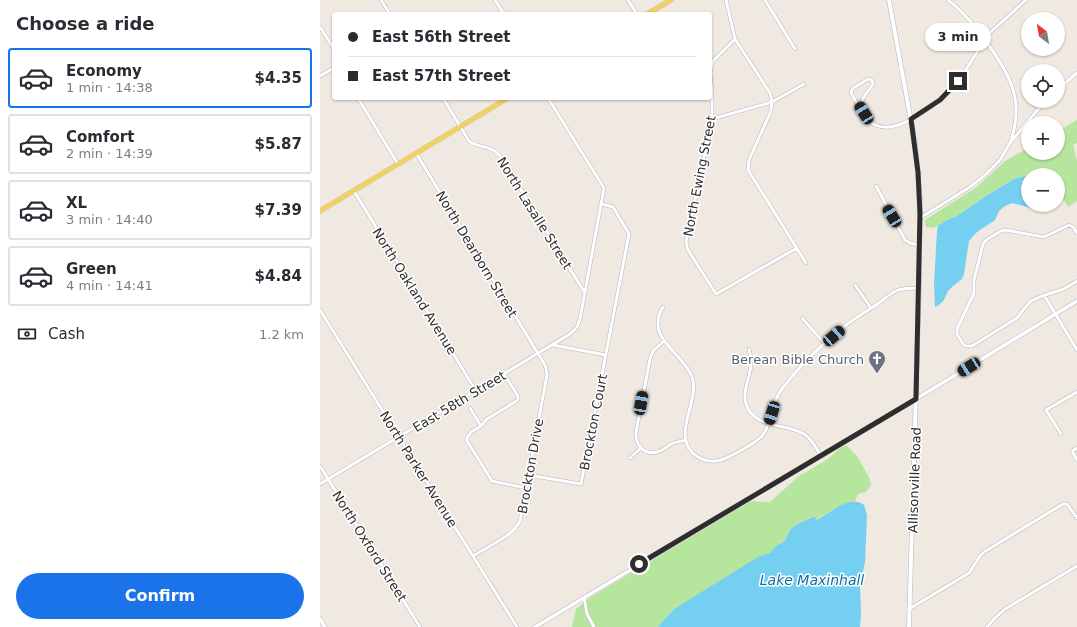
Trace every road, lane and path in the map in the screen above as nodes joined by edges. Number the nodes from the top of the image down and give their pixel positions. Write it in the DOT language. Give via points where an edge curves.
graph roads {
  1 [pos="381,0"];
  2 [pos="495,0"];
  3 [pos="628,0"];
  4 [pos="671,0"];
  5 [pos="726,0"];
  6 [pos="765,0"];
  7 [pos="889,0"];
  8 [pos="948,0"];
  9 [pos="1026,0"];
  10 [pos="389,12"];
  11 [pos="503,12"];
  12 [pos="636,12"];
  13 [pos="651,12"];
  14 [pos="320,27"];
  15 [pos="735,39"];
  16 [pos="984,39"];
  17 [pos="332,46"];
  18 [pos="795,49"];
  19 [pos="712,65"];
  20 [pos="332,69"];
  21 [pos="1077,73"];
  22 [pos="320,76"];
  23 [pos="1065,83"];
  24 [pos="804,84"];
  25 [pos="359,100"];
  26 [pos="443,100"];
  27 [pos="505,100"];
  28 [pos="549,100"];
  29 [pos="712,100"];
  30 [pos="772,102"];
  31 [pos="1038,108"];
  32 [pos="864,113"];
  33 [pos="712,119"];
  34 [pos="911,119"];
  35 [pos="460,127"];
  36 [pos="1010,143"];
  37 [pos="416,153"];
  38 [pos="398,164"];
  39 [pos="876,186"];
  40 [pos="354,191"];
  41 [pos="601,204"];
  42 [pos="320,211"];
  43 [pos="920,218"];
  44 [pos="1077,233"];
  45 [pos="920,245"];
  46 [pos="796,248"];
  47 [pos="806,263"];
  48 [pos="1077,281"];
  49 [pos="855,285"];
  50 [pos="919,288"];
  51 [pos="585,293"];
  52 [pos="1044,295"];
  53 [pos="1077,301"];
  54 [pos="663,307"];
  55 [pos="871,308"];
  56 [pos="320,310"];
  57 [pos="1055,314"];
  58 [pos="802,318"];
  59 [pos="664,341"];
  60 [pos="825,344"];
  61 [pos="553,345"];
  62 [pos="749,349"];
  63 [pos="1077,350"];
  64 [pos="538,354"];
  65 [pos="606,355"];
  66 [pos="504,374"];
  67 [pos="476,391"];
  68 [pos="1077,392"];
  69 [pos="916,399"];
  70 [pos="470,408"];
  71 [pos="769,423"];
  72 [pos="482,426"];
  73 [pos="1061,434"];
  74 [pos="399,437"];
  75 [pos="686,440"];
  76 [pos="641,448"];
  77 [pos="1077,448"];
  78 [pos="821,456"];
  79 [pos="630,458"];
  80 [pos="1077,460"];
  81 [pos="320,466"];
  82 [pos="528,475"];
  83 [pos="328,479"];
  84 [pos="320,484"];
  85 [pos="526,488"];
  86 [pos="1077,518"];
  87 [pos="473,556"];
  88 [pos="1077,566"];
  89 [pos="584,597"];
  90 [pos="909,609"];
  91 [pos="320,619"];
  92 [pos="325,627"];
  93 [pos="420,627"];
  94 [pos="517,627"];
  95 [pos="535,627"];
  96 [pos="594,627"];
  97 [pos="909,627"];
  98 [pos="988,627"];
  1 -- 10 [label="street"];
  2 -- 11 [label="street"];
  3 -- 12 [label="street"];
  4 -- 13 [label="main road"];
  5 -- 15 [label="street"];
  6 -- 18 [label="street"];
  7 -- 34 [label="main road, Allisonville Road"];
  8 -- 16 [label="street" via="964,14"];
  9 -- 16 [label="street"];
  14 -- 17 [label="street"];
  15 -- 19 [label="street, North Ewing Street"];
  15 -- 30 [label="street" via="770,94"];
  16 -- 34 [label="street" via="958,81 940,100"];
  16 -- 36 [label="street" via="1006,71 1014,91 1016,117"];
  20 -- 22 [label="street"];
  21 -- 23 [label="street"];
  24 -- 30 [label="street"];
  25 -- 38 [label="street"];
  26 -- 35 [label="street, North Lasalle Street"];
  27 -- 35 [label="main road"];
  28 -- 41 [label="street" via="604,188"];
  29 -- 33 [label="street, North Ewing Street"];
  30 -- 33 [label="street"];
  30 -- 46 [label="street" via="771,111 749,160 748,169"];
  31 -- 36 [label="street"];
  32 -- 32 [label="street" via="864,96 873,84 870,79 851,90"];
  32 -- 34 [label="street" via="872,123 884,128"];
  33 -- 46 [label="street, North Ewing Street" via="686,244 716,294"];
  34 -- 43 [label="main road, Allisonville Road" via="918,172"];
  35 -- 37 [label="main road"];
  35 -- 51 [label="street, North Lasalle Street" via="471,142 491,148 500,156"];
  36 -- 43 [label="street" via="1000,160 983,178"];
  37 -- 38 [label="main road"];
  37 -- 64 [label="street, North Dearborn Street"];
  38 -- 40 [label="main road"];
  39 -- 45 [label="street" via="905,240"];
  40 -- 42 [label="main road"];
  40 -- 67 [label="street, North Oakland Avenue"];
  41 -- 51 [label="street"];
  41 -- 65 [label="street, Brockton Court" via="613,207 629,234"];
  43 -- 45 [label="main road, Allisonville Road"];
  44 -- 52 [label="street" via="1068,225 1044,237 1005,230 986,240 982,246 974,280 974,293 957,334 963,344 972,346 1017,318 1028,304"];
  45 -- 50 [label="main road, Allisonville Road"];
  46 -- 47 [label="street"];
  48 -- 52 [label="street" via="1064,289"];
  49 -- 55 [label="street"];
  50 -- 55 [label="street" via="899,290"];
  50 -- 69 [label="main road, Allisonville Road"];
  51 -- 61 [label="street, East 58th Street" via="576,328"];
  52 -- 57 [label="street"];
  53 -- 57 [label="street"];
  54 -- 59 [label="street" via="658,322"];
  55 -- 60 [label="street" via="846,325"];
  56 -- 74 [label="street, North Parker Avenue"];
  57 -- 63 [label="street"];
  57 -- 69 [label="street"];
  58 -- 60 [label="street"];
  59 -- 75 [label="street" via="693,380 685,429"];
  59 -- 76 [label="street" via="650,359 636,434 636,441"];
  60 -- 71 [label="street" via="780,390"];
  61 -- 64 [label="street, East 58th Street"];
  61 -- 65 [label="street"];
  62 -- 71 [label="street" via="752,364 746,403 753,416"];
  64 -- 66 [label="street, East 58th Street"];
  64 -- 82 [label="street, Brockton Drive" via="546,367 547,375"];
  65 -- 82 [label="street, Brockton Court" via="581,484"];
  66 -- 67 [label="street, East 58th Street"];
  66 -- 72 [label="street" via="518,400 488,419"];
  67 -- 74 [label="street, East 58th Street"];
  68 -- 73 [label="street" via="1046,410"];
  69 -- 78 [label="street"];
  69 -- 90 [label="main road, Allisonville Road"];
  70 -- 72 [label="street"];
  71 -- 75 [label="street" via="759,438 727,458 716,461 704,460 698,456 690,449"];
  71 -- 78 [label="street" via="805,434"];
  72 -- 85 [label="street" via="470,434 467,441 491,479 496,483"];
  74 -- 83 [label="street, East 58th Street"];
  74 -- 87 [label="street, North Parker Avenue"];
  75 -- 76 [label="street" via="654,453"];
  76 -- 79 [label="street"];
  77 -- 80 [label="street" via="1072,451"];
  78 -- 89 [label="street"];
  81 -- 83 [label="street, North Oxford Street"];
  82 -- 85 [label="street, Brockton Drive"];
  83 -- 84 [label="street, East 58th Street"];
  83 -- 93 [label="street, North Oxford Street"];
  85 -- 87 [label="street, Brockton Drive" via="518,526"];
  86 -- 90 [label="street" via="1067,504 1064,504 984,552 967,574"];
  87 -- 94 [label="street, North Parker Avenue"];
  88 -- 98 [label="street" via="1005,609"];
  89 -- 95 [label="street"];
  89 -- 96 [label="street" via="587,614"];
  90 -- 97 [label="main road, Allisonville Road"];
  91 -- 92 [label="street"];
}
